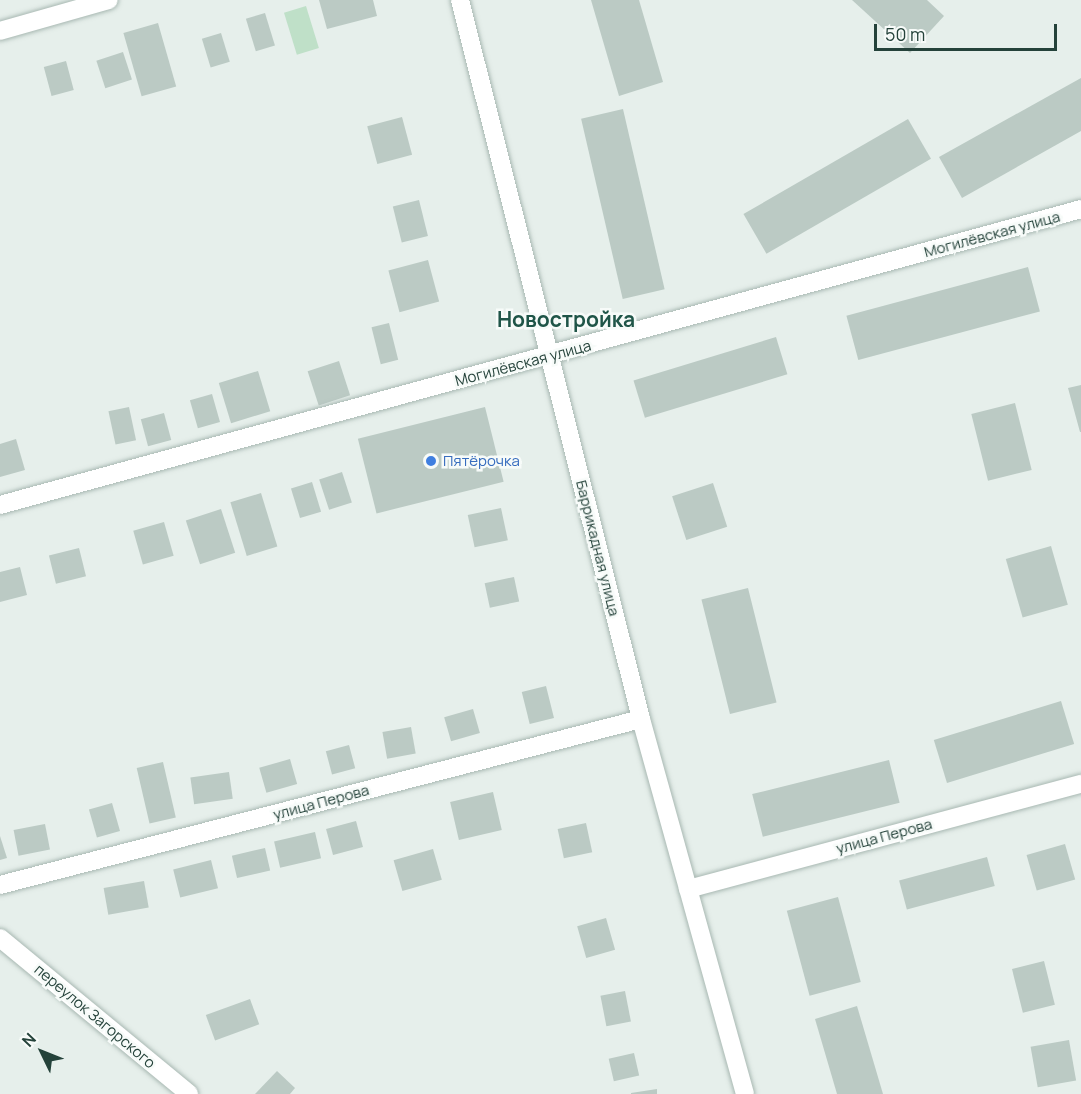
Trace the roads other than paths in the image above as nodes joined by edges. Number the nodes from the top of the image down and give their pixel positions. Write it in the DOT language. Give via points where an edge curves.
graph roads {
  1 [pos="108,0"];
  2 [pos="460,0"];
  3 [pos="0,31"];
  4 [pos="1081,209"];
  5 [pos="550,356"];
  6 [pos="0,506"];
  7 [pos="641,719"];
  8 [pos="1081,784"];
  9 [pos="0,885"];
  10 [pos="688,889"];
  11 [pos="0,938"];
  12 [pos="189,1094"];
  13 [pos="745,1094"];
  1 -- 3 [label="street"];
  2 -- 5 [label="street, Баррикадная улица"];
  4 -- 5 [label="street, Могилёвская улица"];
  5 -- 6 [label="street, Могилёвская улица"];
  5 -- 7 [label="street, Баррикадная улица"];
  7 -- 9 [label="street, улица Перова"];
  7 -- 10 [label="street, Баррикадная улица"];
  8 -- 10 [label="street, улица Перова"];
  10 -- 13 [label="street, Баррикадная улица"];
  11 -- 12 [label="street, переулок Загорского"];
}
